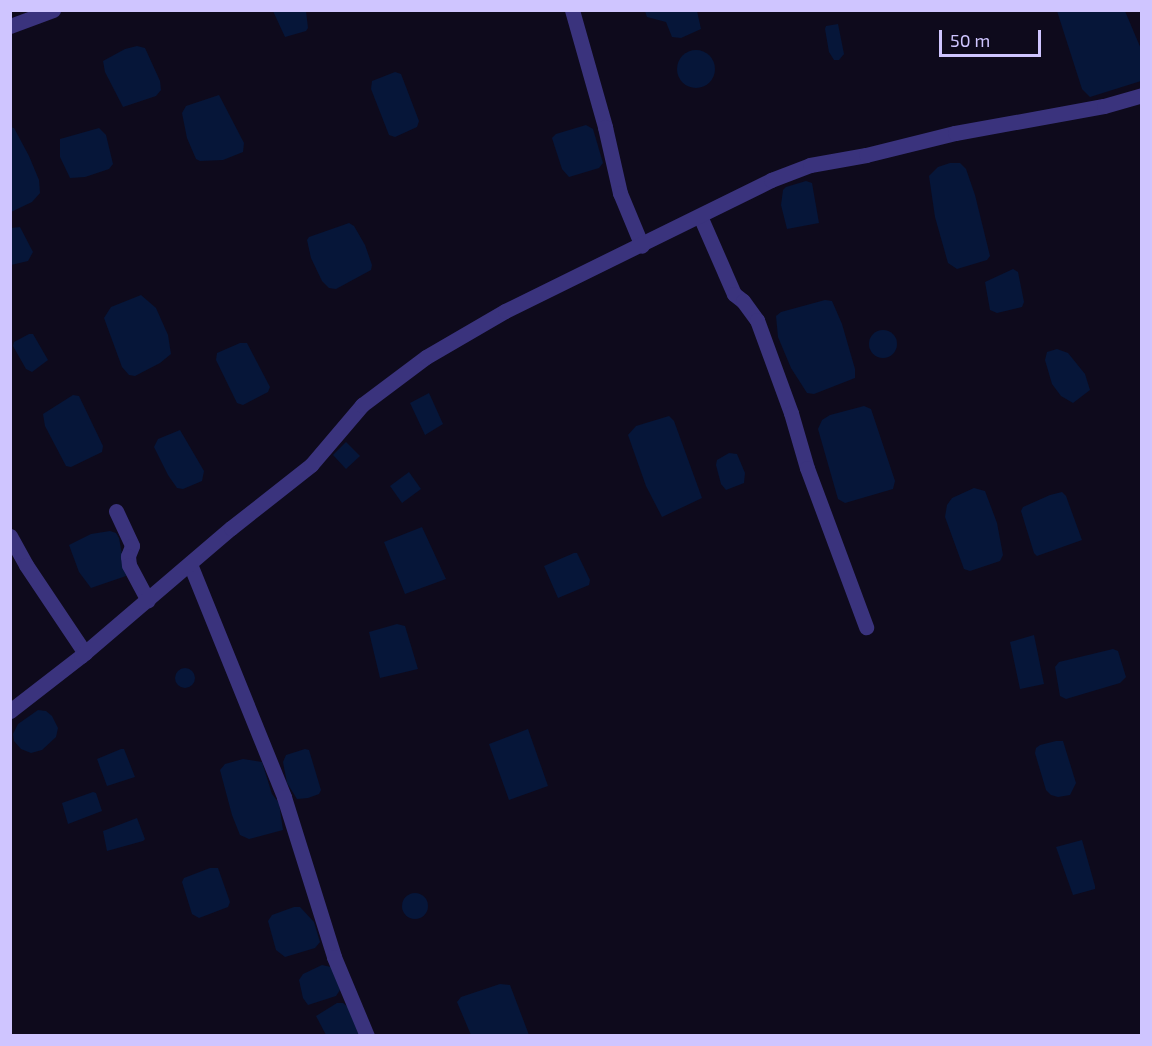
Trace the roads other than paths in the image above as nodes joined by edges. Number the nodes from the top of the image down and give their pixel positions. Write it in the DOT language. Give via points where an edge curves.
graph roads {
  1 [pos="53,10"];
  2 [pos="572,10"];
  3 [pos="10,26"];
  4 [pos="1142,95"];
  5 [pos="700,216"];
  6 [pos="642,246"];
  7 [pos="116,511"];
  8 [pos="10,537"];
  9 [pos="190,564"];
  10 [pos="148,600"];
  11 [pos="866,627"];
  12 [pos="85,653"];
  13 [pos="10,711"];
  14 [pos="367,1035"];
  1 -- 3 [label="street"];
  2 -- 6 [label="street" via="620,193"];
  4 -- 5 [label="street" via="810,165"];
  5 -- 6 [label="street"];
  5 -- 11 [label="street" via="734,294 757,320"];
  6 -- 9 [label="street" via="563,281 426,357 362,405 311,465"];
  7 -- 10 [label="street" via="132,546 129,565"];
  8 -- 12 [label="street"];
  9 -- 10 [label="street"];
  9 -- 14 [label="street" via="284,796 334,957"];
  10 -- 12 [label="street"];
  12 -- 13 [label="street"];
}
